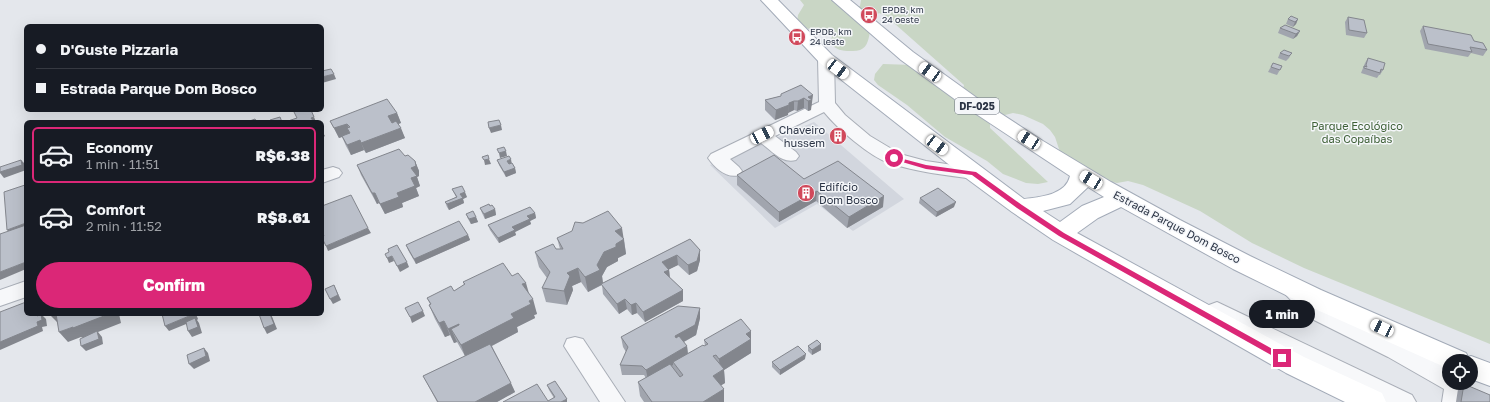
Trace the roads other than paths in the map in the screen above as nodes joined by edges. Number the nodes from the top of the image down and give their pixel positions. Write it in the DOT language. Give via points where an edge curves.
graph roads {
  1 [pos="769,0"];
  2 [pos="840,0"];
  3 [pos="826,59"];
  4 [pos="827,104"];
  5 [pos="762,135"];
  6 [pos="790,156"];
  7 [pos="733,171"];
  8 [pos="974,173"];
  9 [pos="1081,174"];
  10 [pos="1123,199"];
  11 [pos="1020,207"];
  12 [pos="1061,234"];
  13 [pos="24,290"];
  14 [pos="1165,293"];
  15 [pos="0,298"];
  16 [pos="575,346"];
  17 [pos="1442,366"];
  18 [pos="613,402"];
  19 [pos="1372,402"];
  20 [pos="1404,402"];
  1 -- 3 [label="main road"];
  2 -- 9 [label="main road, Estrada Parque Dom Bosco / DF-025" via="906,55 1003,124"];
  3 -- 4 [label="street"];
  3 -- 8 [label="main road"];
  4 -- 5 [label="street"];
  4 -- 8 [label="street" via="839,119 864,140 894,158 926,167"];
  5 -- 6 [label="street"];
  5 -- 7 [label="street" via="717,158"];
  8 -- 11 [label="main road"];
  9 -- 10 [label="main road, Estrada Parque Dom Bosco / DF-025"];
  9 -- 11 [label="main road" via="1079,184 1062,198"];
  10 -- 12 [label="main road" via="1105,204 1080,217"];
  10 -- 17 [label="main road, Estrada Parque Dom Bosco / DF-025" via="1269,276 1408,341"];
  11 -- 12 [label="main road"];
  12 -- 14 [label="main road"];
  13 -- 15 [label="street"];
  14 -- 19 [label="main road" via="1295,365"];
  14 -- 20 [label="street" via="1201,303"];
  16 -- 18 [label="street"];
}
